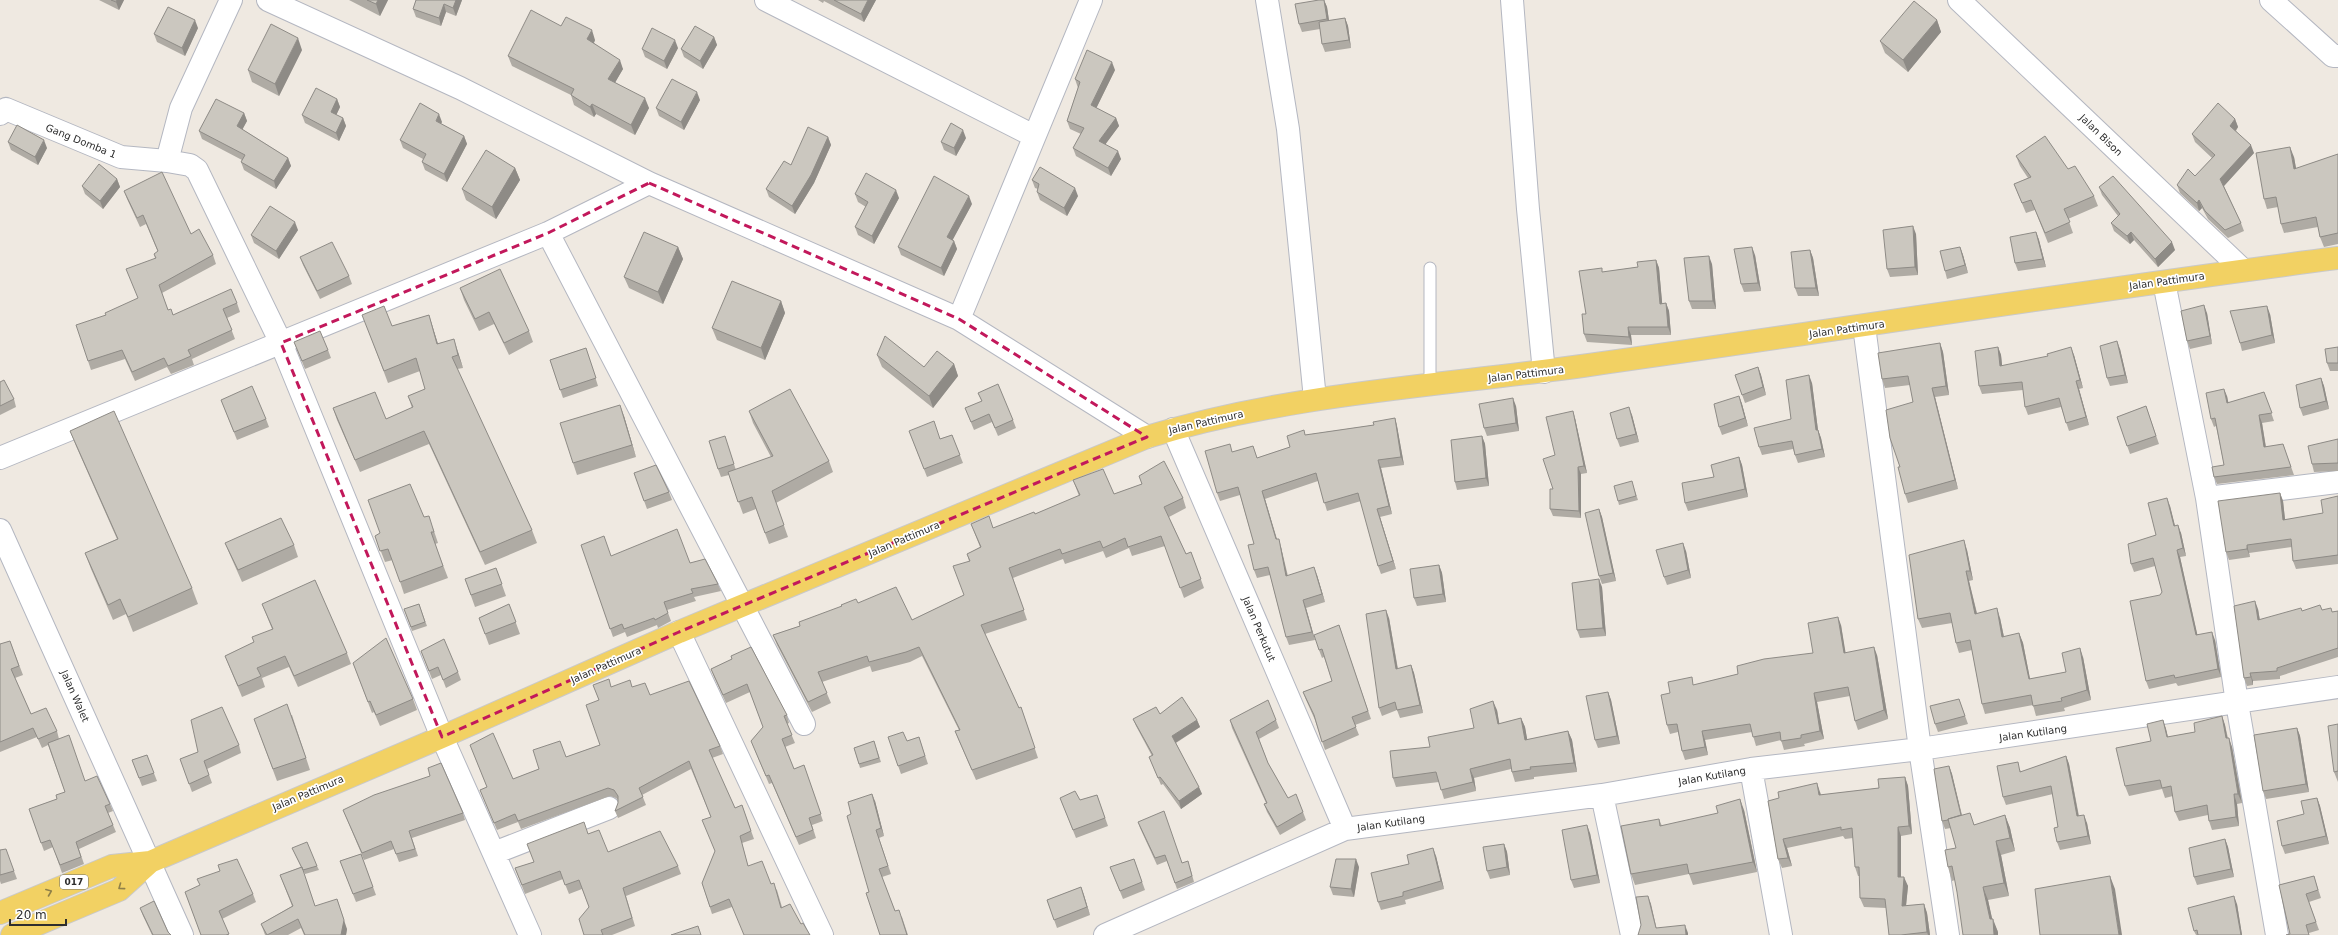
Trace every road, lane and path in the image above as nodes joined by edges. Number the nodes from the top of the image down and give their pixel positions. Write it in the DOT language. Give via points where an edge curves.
graph roads {
  1 [pos="231,0"];
  2 [pos="268,0"];
  3 [pos="766,0"];
  4 [pos="1090,0"];
  5 [pos="1267,0"];
  6 [pos="1512,0"];
  7 [pos="1959,0"];
  8 [pos="2271,0"];
  9 [pos="2338,56"];
  10 [pos="0,114"];
  11 [pos="1034,136"];
  12 [pos="167,160"];
  13 [pos="649,182"];
  14 [pos="548,233"];
  15 [pos="2338,258"];
  16 [pos="1430,268"];
  17 [pos="2243,270"];
  18 [pos="2164,282"];
  19 [pos="959,319"];
  20 [pos="1864,326"];
  21 [pos="281,343"];
  22 [pos="1544,372"];
  23 [pos="1430,385"];
  24 [pos="1315,399"];
  25 [pos="1173,429"];
  26 [pos="1147,437"];
  27 [pos="0,458"];
  28 [pos="2338,482"];
  29 [pos="2207,498"];
  30 [pos="0,530"];
  31 [pos="743,606"];
  32 [pos="679,632"];
  33 [pos="2338,687"];
  34 [pos="2237,703"];
  35 [pos="804,724"];
  36 [pos="442,737"];
  37 [pos="1920,749"];
  38 [pos="1751,769"];
  39 [pos="1602,795"];
  40 [pos="609,808"];
  41 [pos="1345,829"];
  42 [pos="494,853"];
  43 [pos="150,862"];
  44 [pos="0,913"];
  45 [pos="12,935"];
  46 [pos="182,935"];
  47 [pos="530,935"];
  48 [pos="822,935"];
  49 [pos="1105,935"];
  50 [pos="1632,935"];
  51 [pos="1781,935"];
  52 [pos="1948,935"];
  53 [pos="2277,935"];
  1 -- 12 [label="street" via="181,108"];
  2 -- 13 [label="street" via="460,88"];
  3 -- 11 [label="street"];
  4 -- 11 [label="street"];
  5 -- 24 [label="street" via="1288,129"];
  6 -- 22 [label="street"];
  7 -- 17 [label="street, Jalan Bison"];
  8 -- 9 [label="street" via="2333,56"];
  10 -- 12 [label="street, Gang Domba 1" via="6,109 121,157"];
  11 -- 19 [label="street"];
  12 -- 21 [label="street" via="190,165 197,170"];
  13 -- 14 [label="street"];
  13 -- 19 [label="street"];
  14 -- 21 [label="street"];
  14 -- 31 [label="street"];
  15 -- 17 [label="main road, Jalan Pattimura"];
  16 -- 23 [label="lane"];
  17 -- 18 [label="main road, Jalan Pattimura"];
  18 -- 20 [label="main road, Jalan Pattimura"];
  18 -- 29 [label="street"];
  19 -- 26 [label="street"];
  20 -- 22 [label="main road, Jalan Pattimura"];
  20 -- 37 [label="street"];
  21 -- 27 [label="street"];
  21 -- 36 [label="street"];
  22 -- 23 [label="main road, Jalan Pattimura"];
  23 -- 24 [label="main road, Jalan Pattimura"];
  24 -- 25 [label="main road, Jalan Pattimura" via="1214,418"];
  25 -- 26 [label="main road, Jalan Pattimura"];
  25 -- 41 [label="street, Jalan Perkutut"];
  26 -- 31 [label="main road, Jalan Pattimura"];
  28 -- 29 [label="street"];
  29 -- 34 [label="street"];
  30 -- 43 [label="street, Jalan Walet"];
  31 -- 32 [label="main road, Jalan Pattimura"];
  31 -- 35 [label="street"];
  32 -- 36 [label="main road, Jalan Pattimura"];
  32 -- 48 [label="street"];
  33 -- 34 [label="street, Jalan Kutilang"];
  34 -- 37 [label="street, Jalan Kutilang"];
  34 -- 53 [label="street"];
  36 -- 42 [label="street"];
  36 -- 43 [label="main road, Jalan Pattimura"];
  37 -- 38 [label="street, Jalan Kutilang"];
  37 -- 52 [label="street"];
  38 -- 39 [label="street, Jalan Kutilang"];
  38 -- 51 [label="street"];
  39 -- 41 [label="street, Jalan Kutilang"];
  39 -- 50 [label="street"];
  40 -- 42 [label="street"];
  41 -- 49 [label="street, Jalan Kutilang"];
  42 -- 47 [label="street"];
  44 -- 43 [label="main road, Jalan Pattimura / 017, one-way" via="112,866"];
  43 -- 45 [label="main road, Jalan Pattimura / 017, one-way" via="119,890"];
  43 -- 46 [label="street, Jalan Walet"];
}
